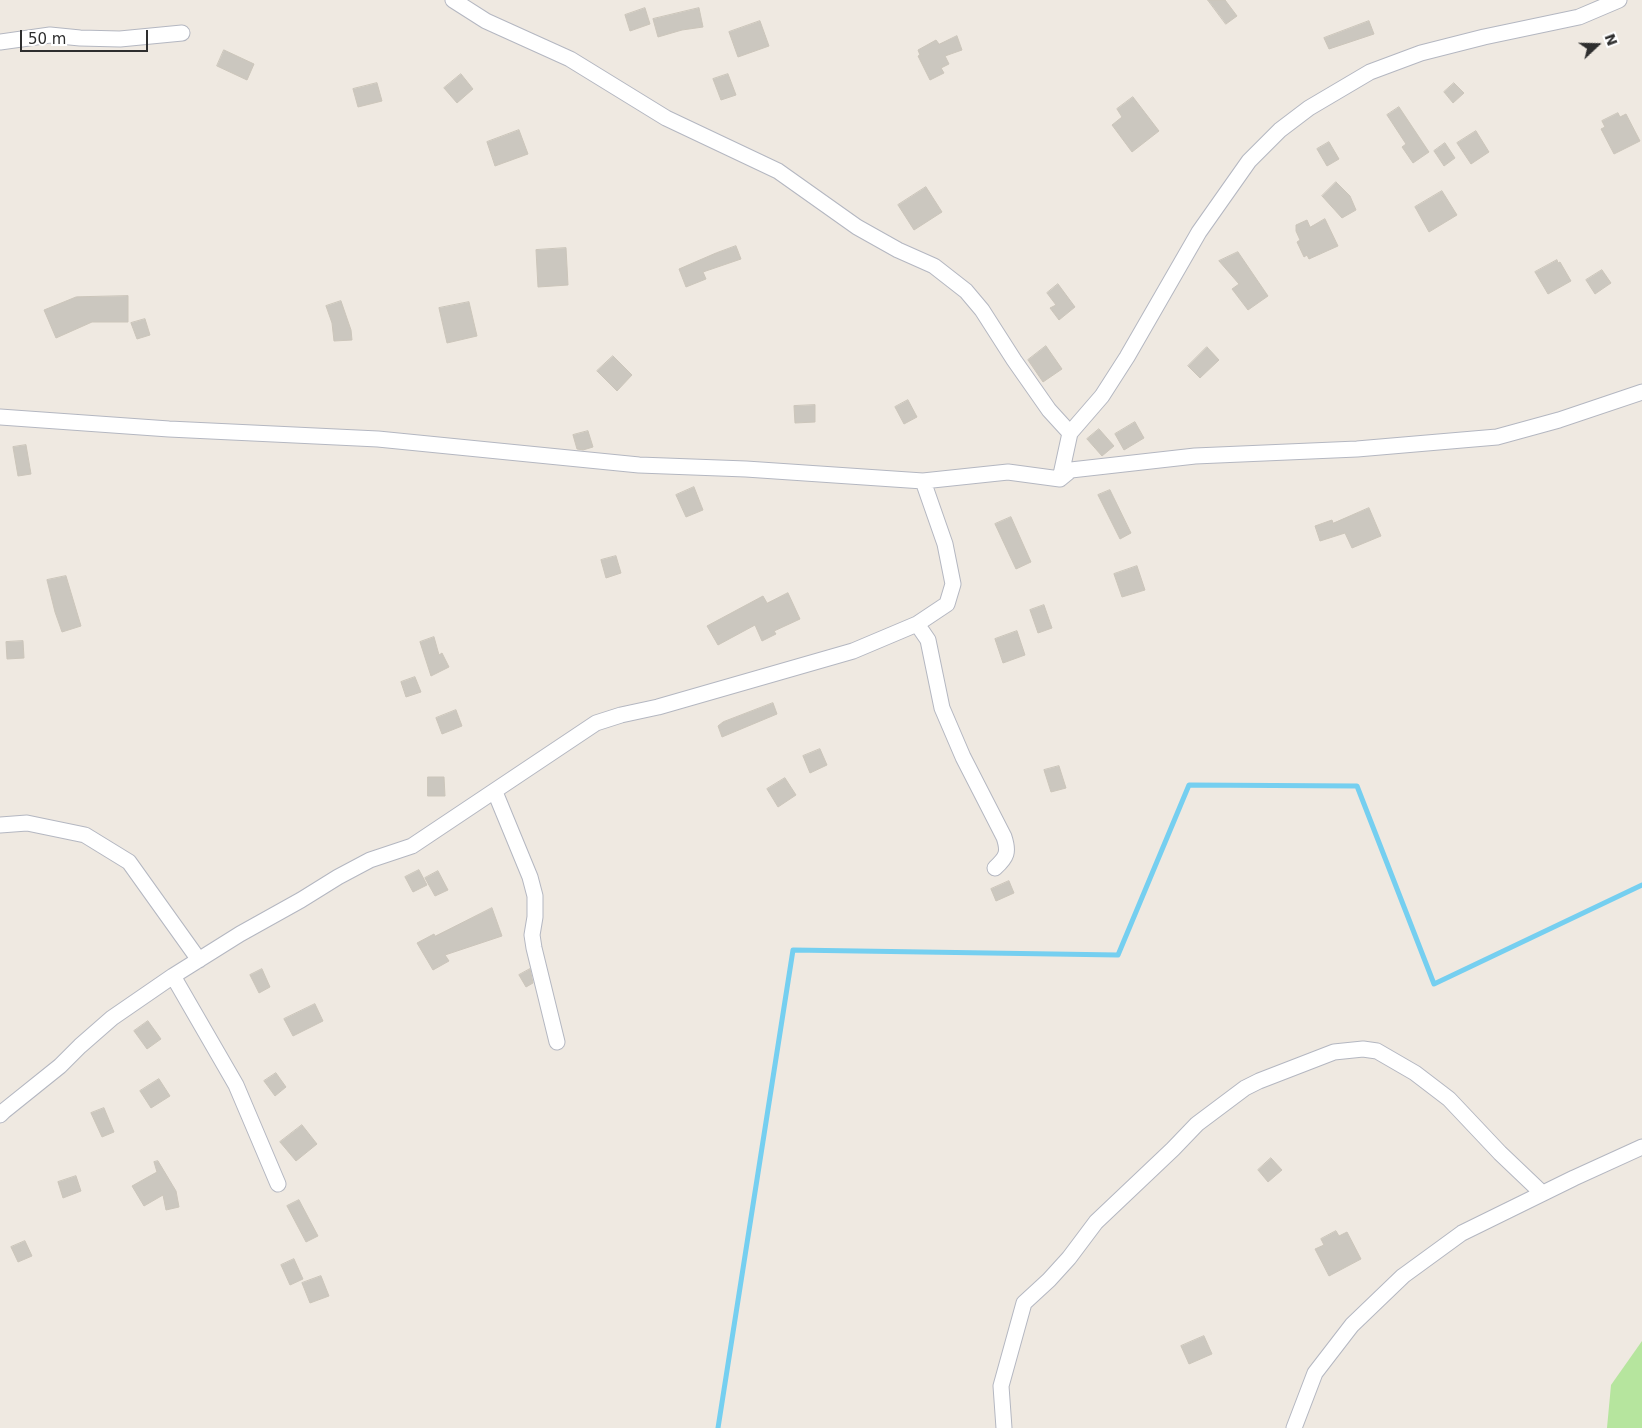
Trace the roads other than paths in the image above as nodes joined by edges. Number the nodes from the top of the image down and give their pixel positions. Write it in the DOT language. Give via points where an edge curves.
graph roads {
  1 [pos="453,0"];
  2 [pos="1619,0"];
  3 [pos="182,34"];
  4 [pos="0,42"];
  5 [pos="1642,392"];
  6 [pos="0,417"];
  7 [pos="1070,433"];
  8 [pos="1060,479"];
  9 [pos="923,480"];
  10 [pos="917,624"];
  11 [pos="495,792"];
  12 [pos="0,825"];
  13 [pos="996,868"];
  14 [pos="199,960"];
  15 [pos="173,976"];
  16 [pos="557,1042"];
  17 [pos="0,1115"];
  18 [pos="1642,1147"];
  19 [pos="278,1184"];
  20 [pos="1542,1193"];
  21 [pos="1004,1428"];
  22 [pos="1294,1428"];
  1 -- 7 [label="street" via="486,21 570,59 666,118 778,171 857,227 934,266 966,291 982,310 1049,410"];
  2 -- 7 [label="street" via="1579,17 1420,53 1370,72 1287,124 1249,161 1199,232 1127,358 1102,396"];
  3 -- 4 [label="street" via="120,39 50,35"];
  5 -- 8 [label="street" via="1497,437 1358,449 1194,456 1071,470"];
  6 -- 9 [label="street" via="378,439 639,465"];
  7 -- 8 [label="street"];
  8 -- 9 [label="street" via="1008,472"];
  9 -- 10 [label="street" via="945,544 953,584 947,604"];
  10 -- 11 [label="street" via="853,651 596,724"];
  10 -- 13 [label="street" via="928,640 942,708 1008,848 1004,860"];
  11 -- 14 [label="street" via="412,846 370,860 338,877"];
  11 -- 16 [label="street" via="535,896 532,935"];
  12 -- 14 [label="street" via="27,823 85,835 130,862"];
  14 -- 15 [label="street"];
  15 -- 17 [label="street" via="112,1018"];
  15 -- 19 [label="street" via="236,1085"];
  18 -- 20 [label="street"];
  20 -- 21 [label="street" via="1449,1098 1377,1051 1334,1052 1259,1081 1197,1124 1096,1222 1070,1258 1024,1303 1001,1386"];
  20 -- 22 [label="street" via="1462,1233 1403,1276 1352,1325 1315,1373"];
}
